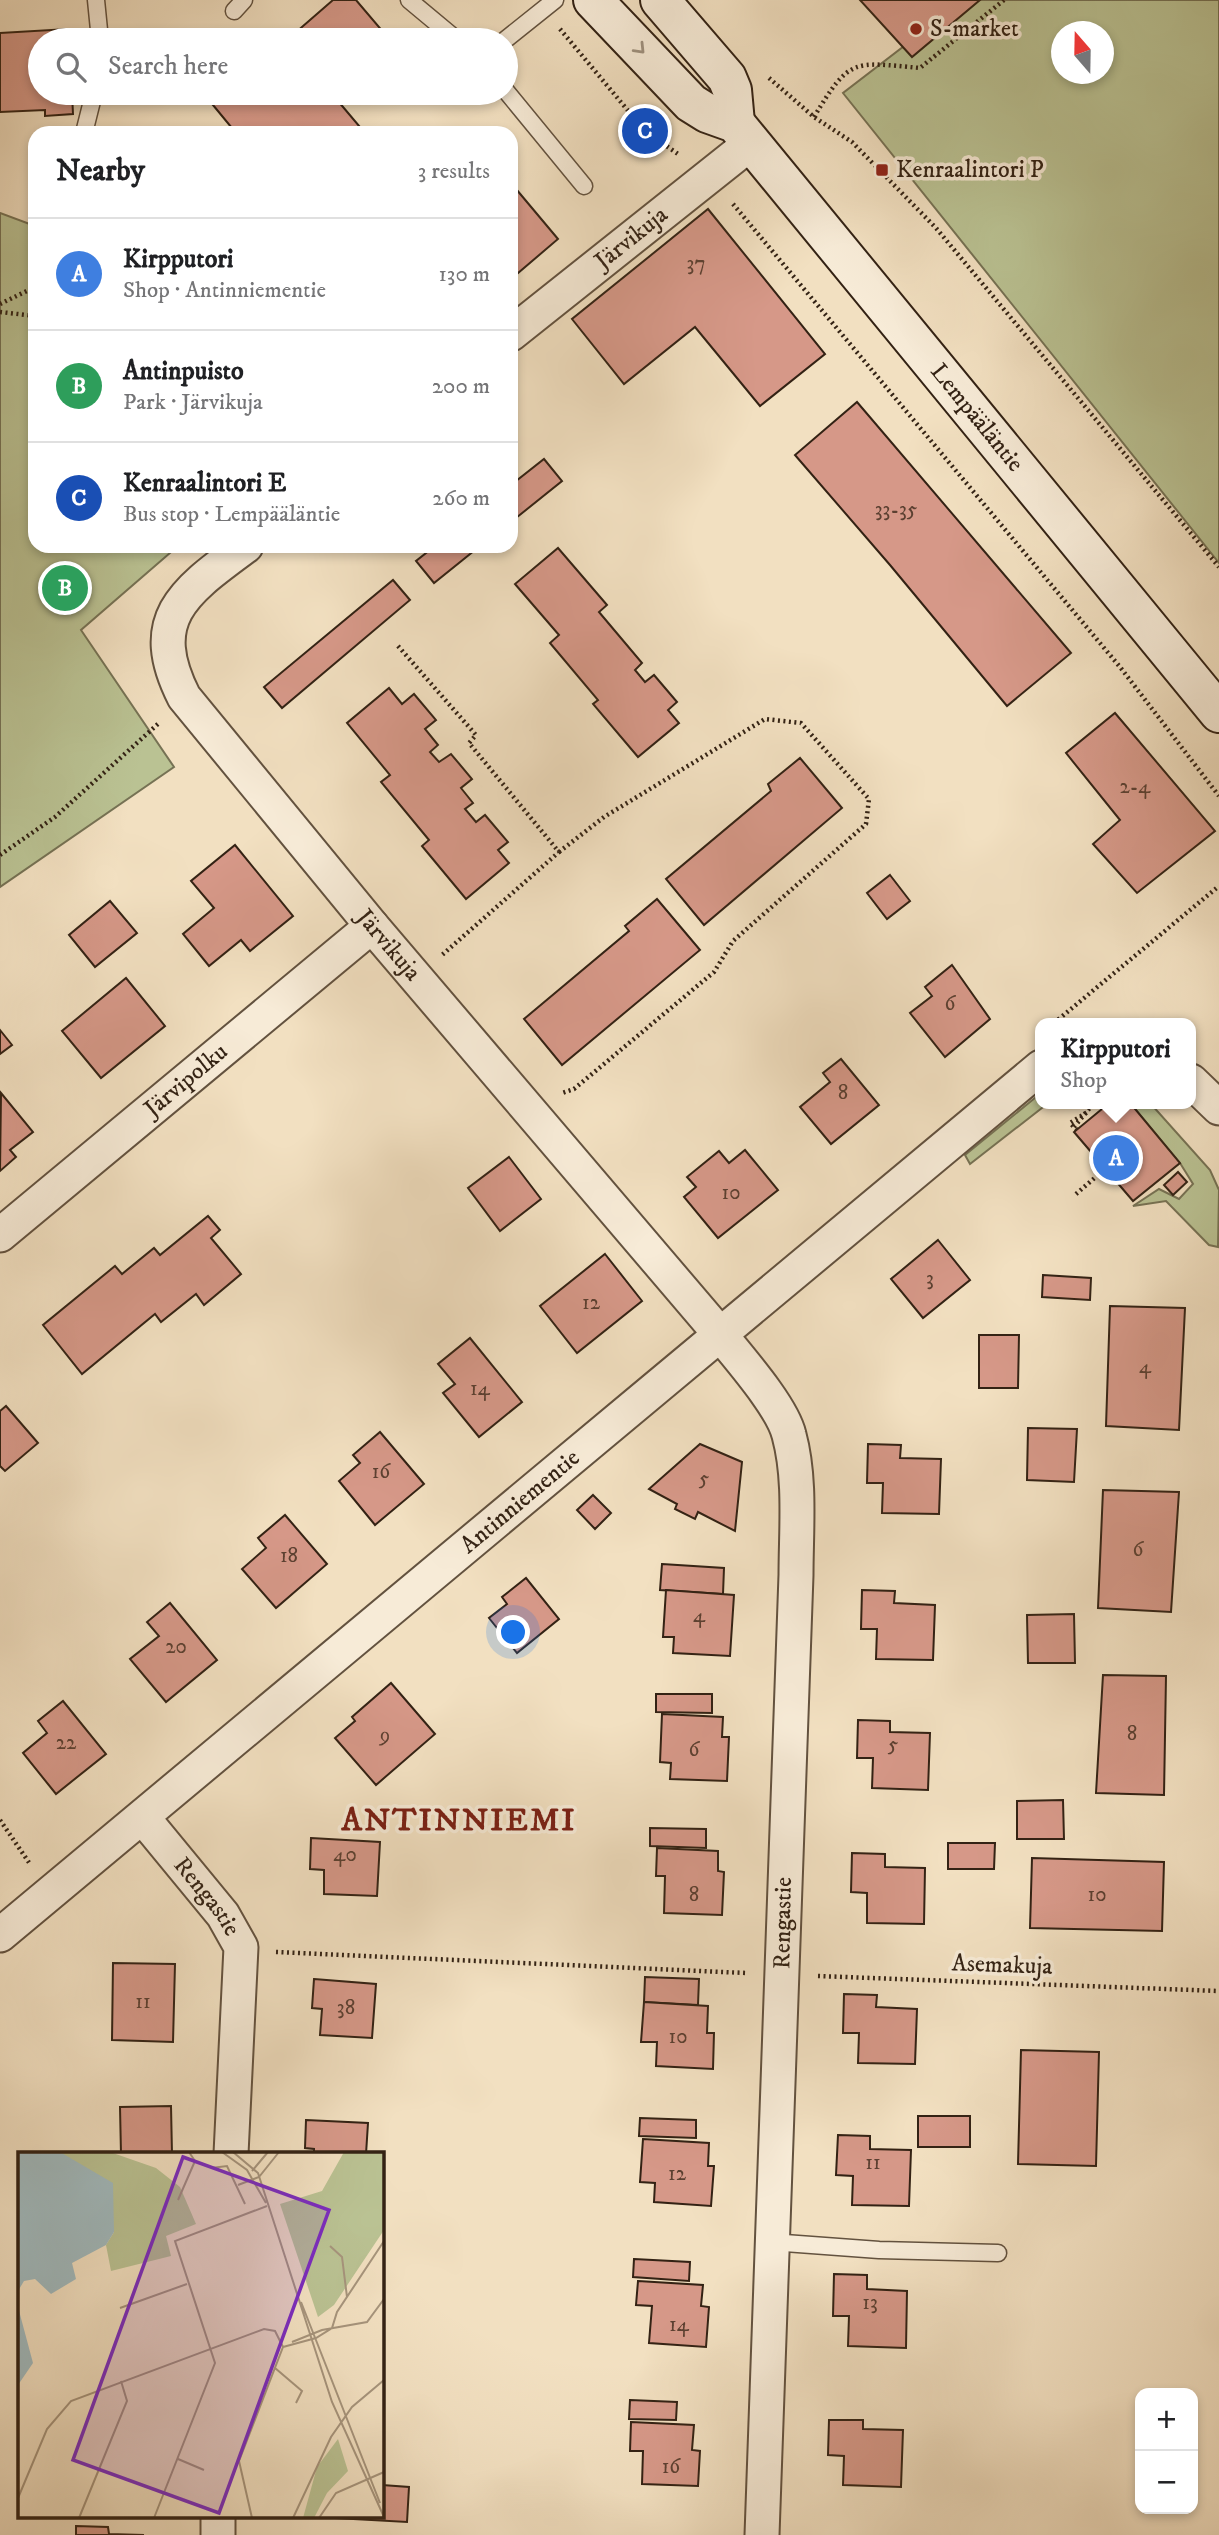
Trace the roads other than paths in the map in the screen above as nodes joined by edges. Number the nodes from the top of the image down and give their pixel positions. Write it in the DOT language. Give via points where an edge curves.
graph roads {
  1 [pos="96,0"];
  2 [pos="409,0"];
  3 [pos="593,0"];
  4 [pos="660,0"];
  5 [pos="550,4"];
  6 [pos="99,28"];
  7 [pos="443,28"];
  8 [pos="518,30"];
  9 [pos="91,105"];
  10 [pos="517,105"];
  11 [pos="86,126"];
  12 [pos="743,133"];
  13 [pos="584,186"];
  14 [pos="518,328"];
  15 [pos="237,553"];
  16 [pos="1219,713"];
  17 [pos="372,926"];
  18 [pos="1035,1072"];
  19 [pos="1196,1086"];
  20 [pos="1219,1108"];
  21 [pos="0,1236"];
  22 [pos="719,1333"];
  23 [pos="144,1819"];
  24 [pos="0,1935"];
  25 [pos="231,2152"];
  26 [pos="771,2242"];
  27 [pos="998,2253"];
  28 [pos="762,2535"];
  1 -- 6 [label="lane"];
  2 -- 7 [label="lane"];
  3 -- 12 [label="main road, Lempääläntie, one-way" via="691,103"];
  4 -- 12 [label="main road" via="727,78"];
  5 -- 8 [label="lane"];
  9 -- 11 [label="lane"];
  10 -- 13 [label="lane"];
  12 -- 14 [label="street, Järvikuja" via="710,176"];
  12 -- 16 [label="main road, Lempääläntie"];
  15 -- 17 [label="street, Järvikuja" via="189,591 172,616 166,645 169,669 184,697"];
  17 -- 21 [label="street, Järvipolku"];
  17 -- 22 [label="street, Järvikuja"];
  18 -- 22 [label="street, Antinniementie"];
  19 -- 20 [label="street"];
  22 -- 23 [label="street, Antinniementie"];
  22 -- 26 [label="street, Rengastie" via="759,1382 789,1433 795,1488 796,1575"];
  23 -- 24 [label="street, Antinniementie"];
  23 -- 25 [label="street, Rengastie" via="223,1915 242,1951"];
  26 -- 27 [label="lane"];
  26 -- 28 [label="street, Rengastie"];
}
